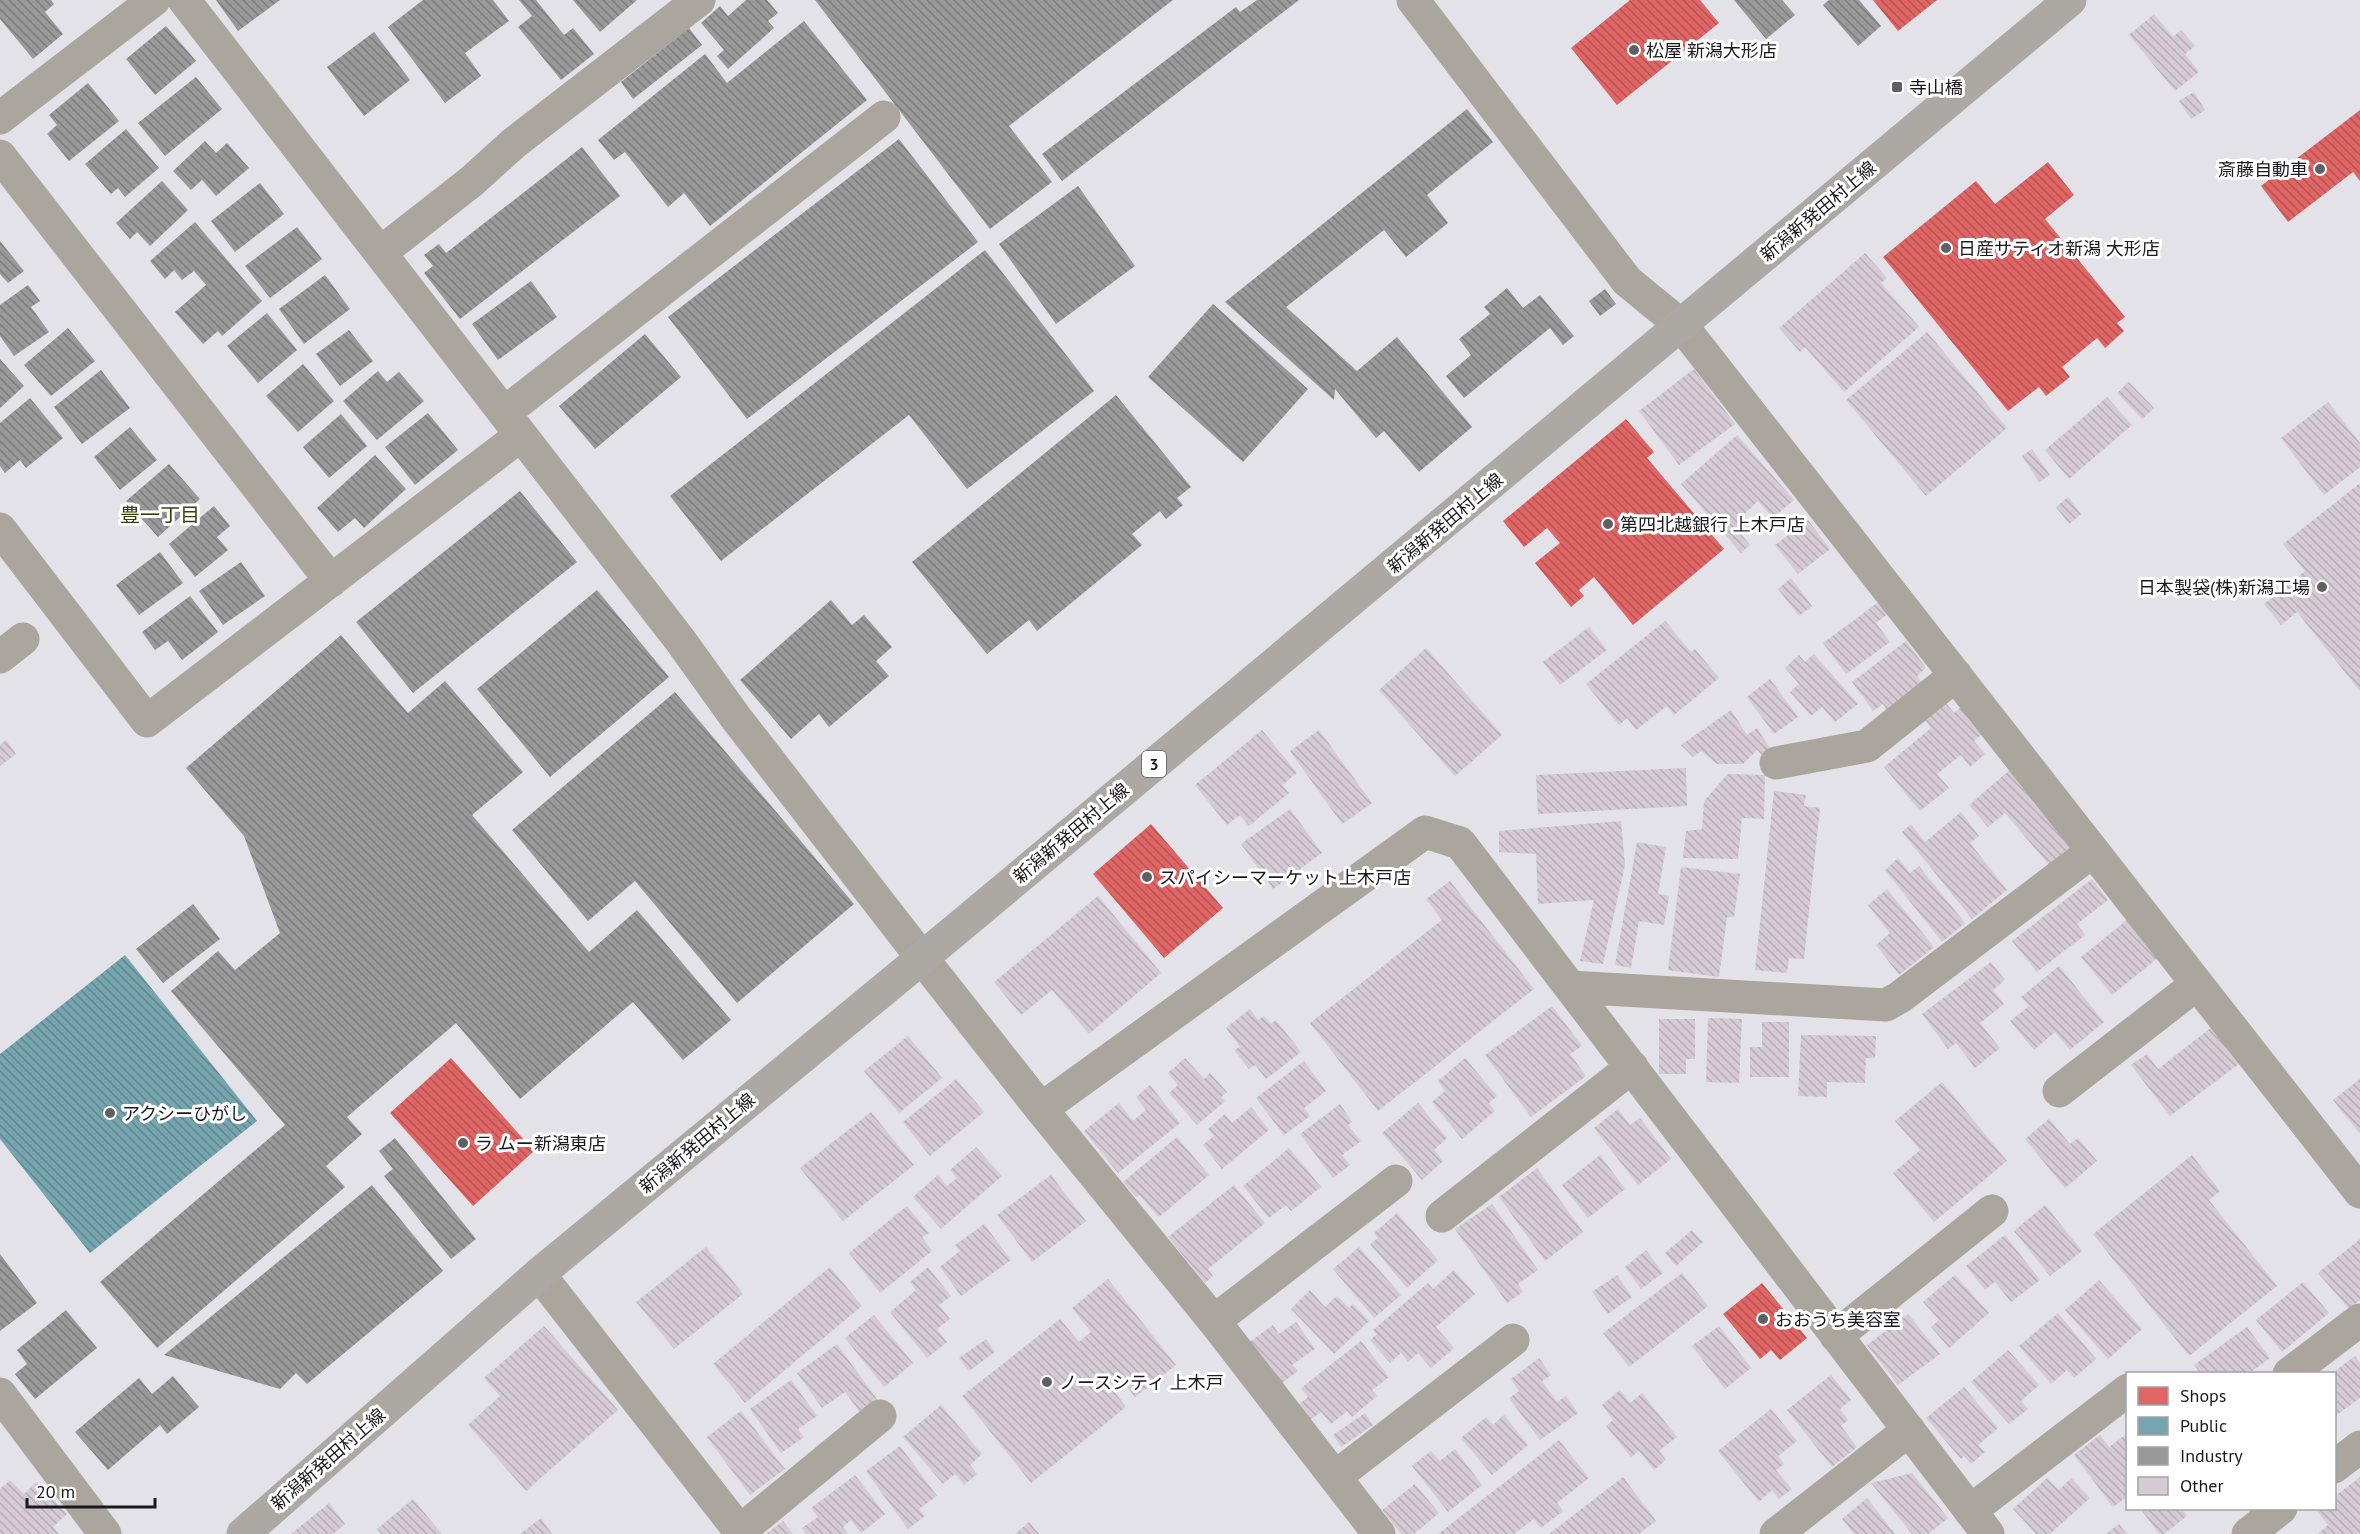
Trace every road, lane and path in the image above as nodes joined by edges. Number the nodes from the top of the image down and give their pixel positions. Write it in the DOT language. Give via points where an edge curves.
graph roads {
  1 [pos="154,0"];
  2 [pos="184,0"];
  3 [pos="699,0"];
  4 [pos="1413,0"];
  5 [pos="2070,0"];
  6 [pos="884,117"];
  7 [pos="0,118"];
  8 [pos="0,156"];
  9 [pos="380,253"];
  10 [pos="1682,326"];
  11 [pos="513,424"];
  12 [pos="0,529"];
  13 [pos="331,581"];
  14 [pos="1956,675"];
  15 [pos="1776,763"];
  16 [pos="2093,851"];
  17 [pos="922,958"];
  18 [pos="2197,984"];
  19 [pos="1570,987"];
  20 [pos="1632,1067"];
  21 [pos="2060,1091"];
  22 [pos="1041,1108"];
  23 [pos="1396,1181"];
  24 [pos="2360,1192"];
  25 [pos="1992,1211"];
  26 [pos="1442,1216"];
  27 [pos="539,1274"];
  28 [pos="2360,1320"];
  29 [pos="1214,1321"];
  30 [pos="1836,1336"];
  31 [pos="1513,1340"];
  32 [pos="2292,1372"];
  33 [pos="2126,1391"];
  34 [pos="0,1394"];
  35 [pos="880,1416"];
  36 [pos="1909,1430"];
  37 [pos="2360,1447"];
  38 [pos="2336,1465"];
  39 [pos="1335,1477"];
  40 [pos="2280,1510"];
  41 [pos="1979,1522"];
  42 [pos="741,1533"];
  43 [pos="105,1534"];
  44 [pos="243,1534"];
  45 [pos="1379,1534"];
  46 [pos="1776,1534"];
  47 [pos="2248,1534"];
  1 -- 7 [label="street"];
  2 -- 9 [label="street"];
  3 -- 9 [label="street"];
  4 -- 10 [label="street" via="1627,281"];
  5 -- 10 [label="main road, 新潟新発田村上線 / 3"];
  6 -- 11 [label="street"];
  8 -- 13 [label="street"];
  9 -- 11 [label="street"];
  10 -- 14 [label="street"];
  10 -- 17 [label="main road, 新潟新発田村上線 / 3"];
  11 -- 13 [label="street"];
  11 -- 17 [label="street"];
  12 -- 13 [label="street" via="147,721"];
  14 -- 15 [label="street" via="1867,746"];
  14 -- 16 [label="street"];
  16 -- 18 [label="street"];
  16 -- 19 [label="street" via="1886,1005"];
  17 -- 22 [label="street"];
  17 -- 27 [label="main road, 新潟新発田村上線 / 3"];
  18 -- 21 [label="street"];
  18 -- 24 [label="street"];
  19 -- 20 [label="street"];
  19 -- 22 [label="street" via="1460,843 1425,832"];
  20 -- 26 [label="street"];
  20 -- 30 [label="street"];
  22 -- 29 [label="street"];
  23 -- 29 [label="street"];
  25 -- 30 [label="street"];
  27 -- 42 [label="street"];
  27 -- 44 [label="main road, 新潟新発田村上線 / 3"];
  28 -- 32 [label="street"];
  29 -- 39 [label="street"];
  30 -- 36 [label="street"];
  31 -- 39 [label="street"];
  33 -- 41 [label="street"];
  34 -- 43 [label="street"];
  35 -- 42 [label="street"];
  36 -- 41 [label="street"];
  36 -- 46 [label="street"];
  37 -- 38 [label="street"];
  39 -- 45 [label="street"];
  40 -- 47 [label="street"];
}
